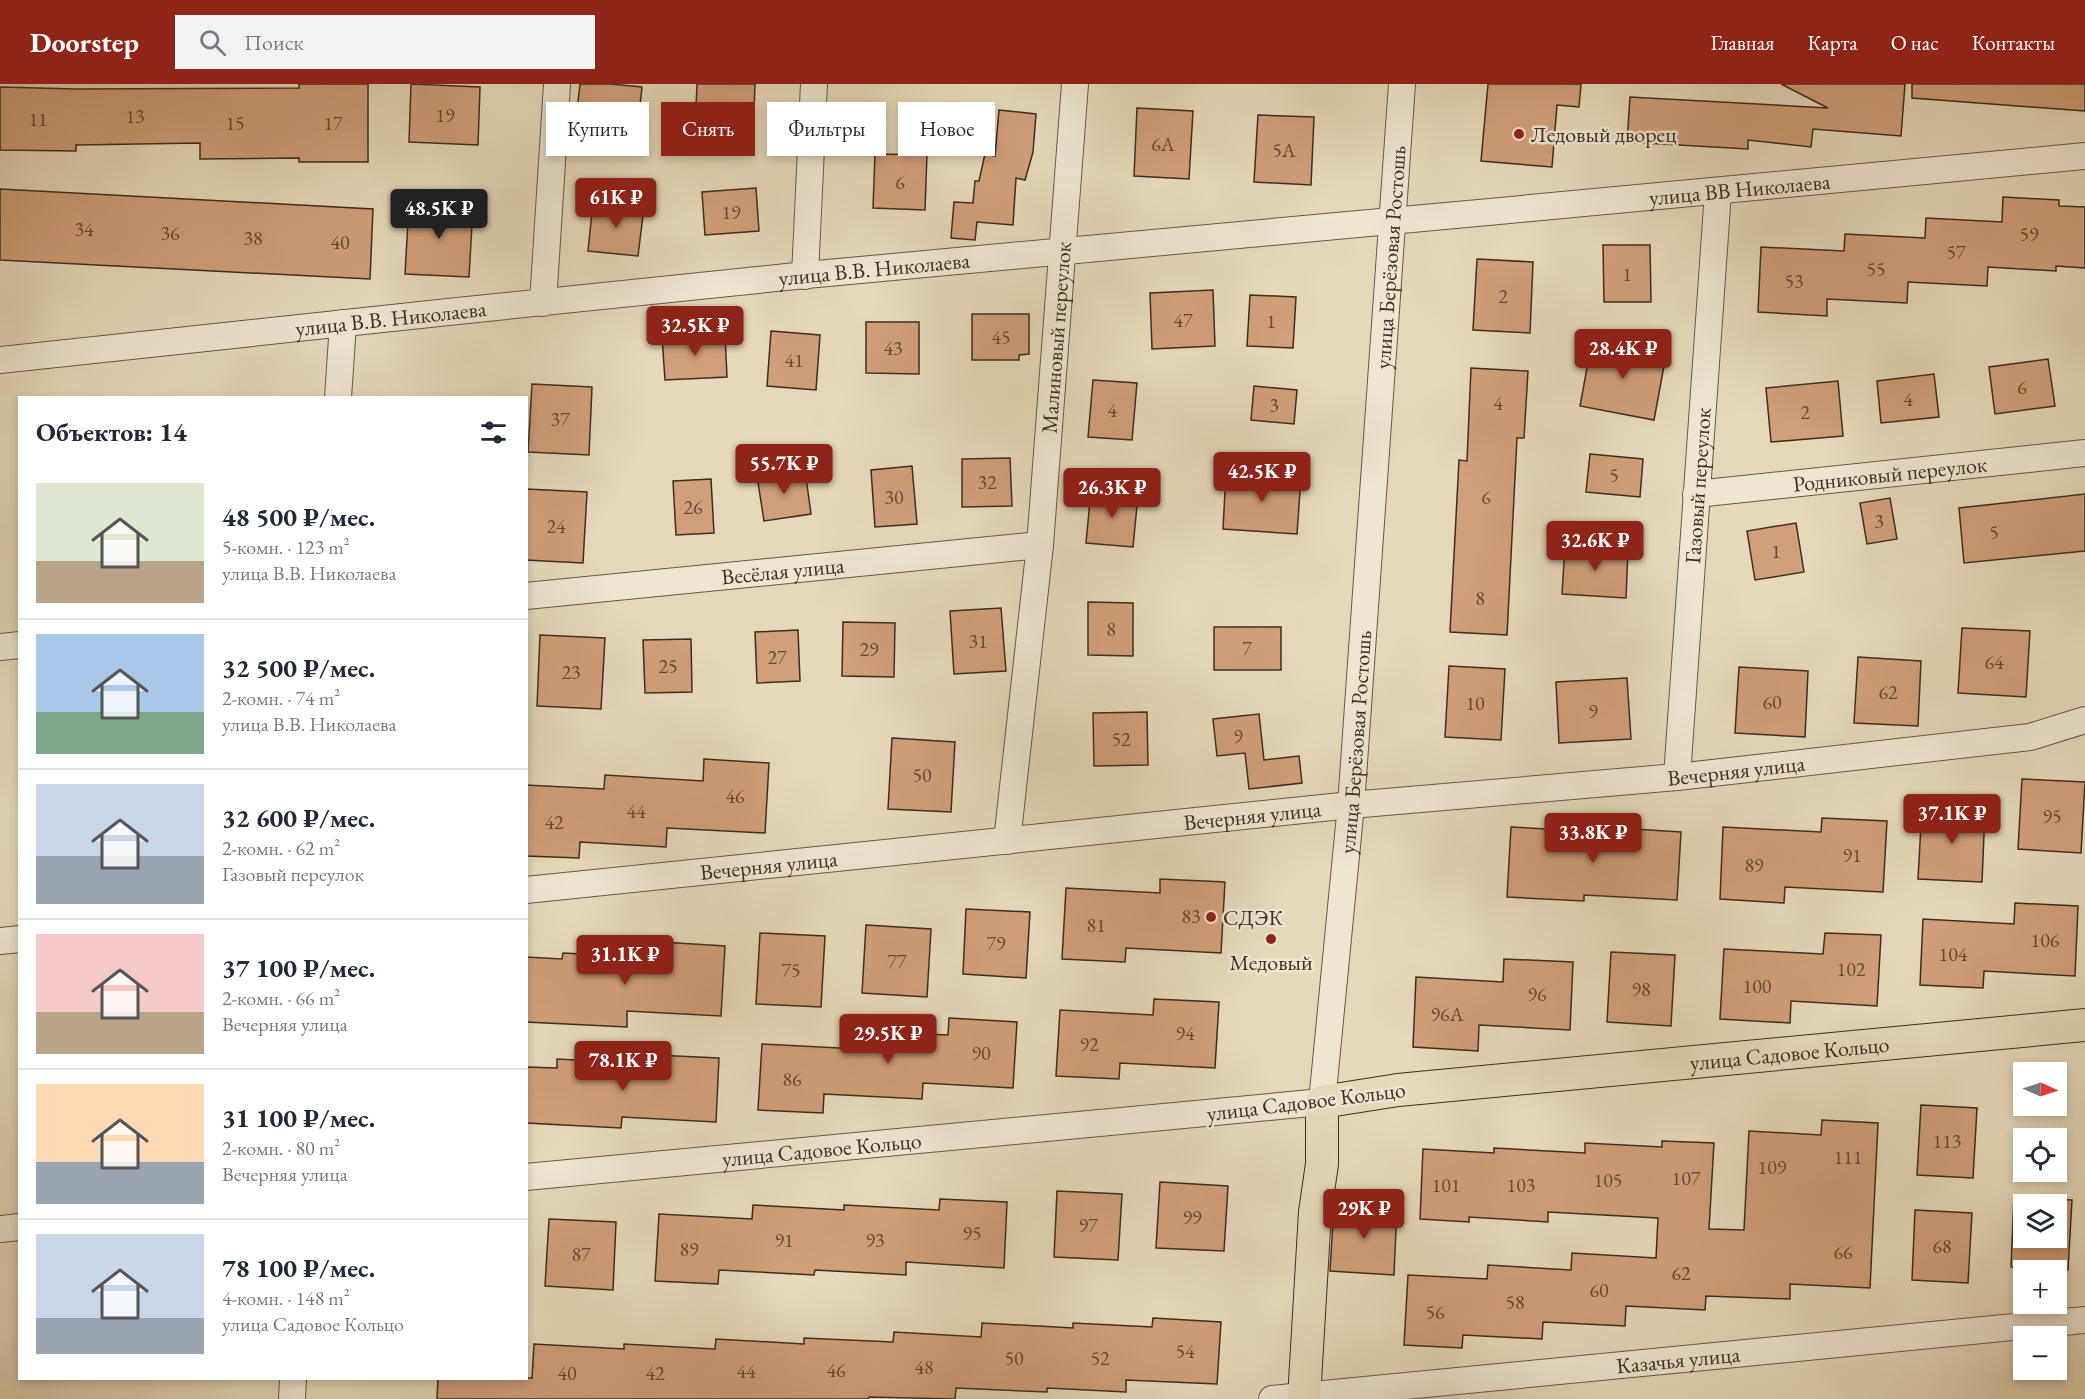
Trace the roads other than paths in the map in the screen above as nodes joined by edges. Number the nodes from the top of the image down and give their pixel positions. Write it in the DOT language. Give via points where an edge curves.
graph roads {
  1 [pos="557,84"];
  2 [pos="814,84"];
  3 [pos="1075,84"];
  4 [pos="1402,84"];
  5 [pos="2085,156"];
  6 [pos="1718,192"];
  7 [pos="1392,220"];
  8 [pos="1062,252"];
  9 [pos="805,276"];
  10 [pos="543,303"];
  11 [pos="343,322"];
  12 [pos="0,360"];
  13 [pos="338,396"];
  14 [pos="2085,453"];
  15 [pos="1696,494"];
  16 [pos="1040,544"];
  17 [pos="528,596"];
  18 [pos="18,645"];
  19 [pos="0,647"];
  20 [pos="2085,720"];
  21 [pos="1677,777"];
  22 [pos="1351,805"];
  23 [pos="1007,841"];
  24 [pos="528,890"];
  25 [pos="18,939"];
  26 [pos="0,941"];
  27 [pos="2085,1025"];
  28 [pos="1322,1102"];
  29 [pos="528,1177"];
  30 [pos="18,1227"];
  31 [pos="0,1229"];
  32 [pos="2085,1320"];
  33 [pos="293,1380"];
  34 [pos="1304,1398"];
  35 [pos="292,1399"];
  36 [pos="1272,1399"];
  1 -- 10 [label="street"];
  2 -- 9 [label="street"];
  3 -- 8 [label="street, Малиновый переулок"];
  4 -- 7 [label="street, улица Берёзовая Ростошь"];
  5 -- 6 [label="street, улица ВВ Николаева"];
  6 -- 7 [label="street, улица ВВ Николаева"];
  6 -- 15 [label="street, Газовый переулок"];
  7 -- 8 [label="street, улица В.В. Николаева"];
  7 -- 22 [label="street, улица Берёзовая Ростошь"];
  8 -- 9 [label="street, улица В.В. Николаева"];
  8 -- 16 [label="street, Малиновый переулок"];
  9 -- 10 [label="street, улица В.В. Николаева"];
  10 -- 11 [label="street, улица В.В. Николаева"];
  11 -- 12 [label="street, улица В.В. Николаева"];
  11 -- 13 [label="street"];
  14 -- 15 [label="street, Родниковый переулок"];
  15 -- 21 [label="street, Газовый переулок"];
  16 -- 17 [label="street, Весёлая улица"];
  16 -- 23 [label="street, Малиновый переулок"];
  18 -- 19 [label="street"];
  20 -- 21 [label="street, Вечерняя улица" via="2030,737"];
  21 -- 22 [label="street, Вечерняя улица"];
  22 -- 23 [label="street, Вечерняя улица"];
  22 -- 28 [label="street, улица Берёзовая Ростошь"];
  23 -- 24 [label="street, Вечерняя улица"];
  25 -- 26 [label="street"];
  27 -- 28 [label="main road, улица Садовое Кольцо" via="1398,1090"];
  28 -- 29 [label="street, улица Садовое Кольцо"];
  28 -- 34 [label="main road, улица Берёзовая Ростошь" via="1322,1164"];
  30 -- 31 [label="street"];
  32 -- 34 [label="street, Казачья улица"];
  33 -- 35 [label="street"];
  34 -- 36 [label="street, Казачья улица"];
}
